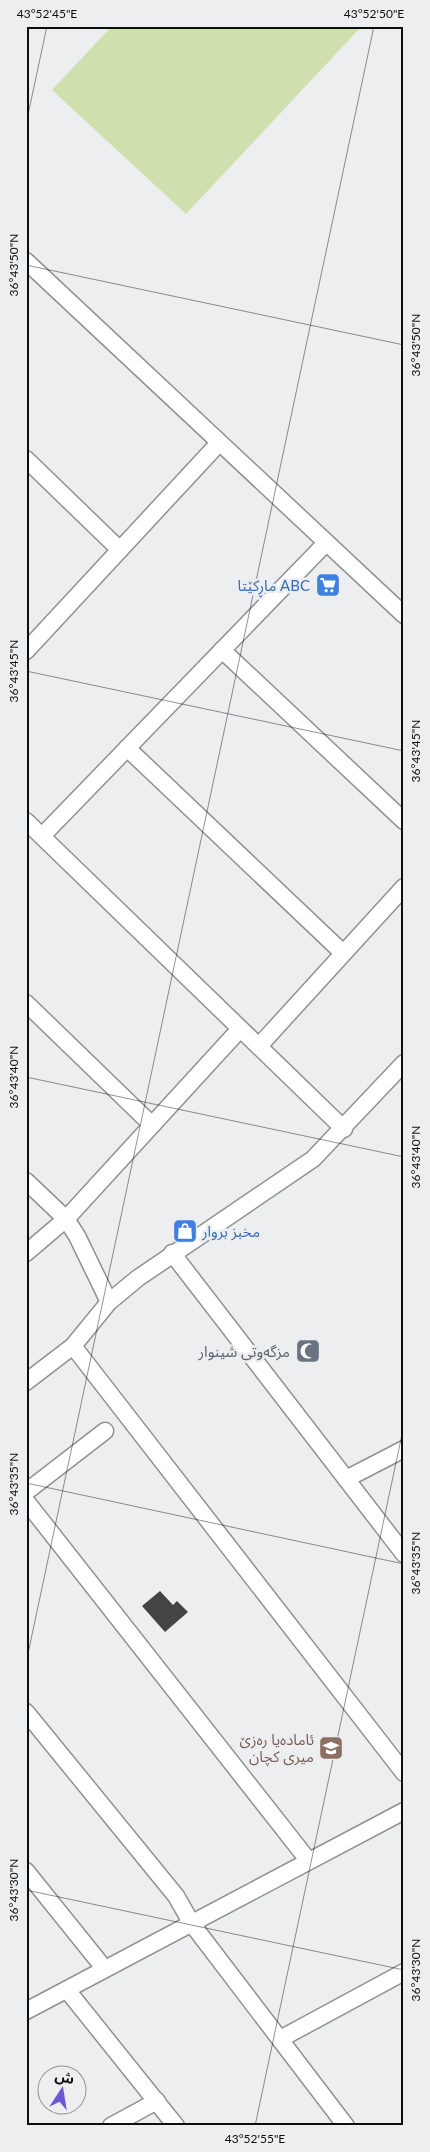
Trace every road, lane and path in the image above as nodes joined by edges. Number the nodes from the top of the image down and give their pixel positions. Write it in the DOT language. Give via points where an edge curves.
graph roads {
  1 [pos="26,261"];
  2 [pos="219,443"];
  3 [pos="26,459"];
  4 [pos="325,544"];
  5 [pos="120,550"];
  6 [pos="404,615"];
  7 [pos="27,649"];
  8 [pos="222,650"];
  9 [pos="127,748"];
  10 [pos="26,821"];
  11 [pos="404,821"];
  12 [pos="42,836"];
  13 [pos="404,887"];
  14 [pos="343,953"];
  15 [pos="26,1003"];
  16 [pos="240,1029"];
  17 [pos="259,1046"];
  18 [pos="404,1063"];
  19 [pos="152,1125"];
  20 [pos="344,1128"];
  21 [pos="26,1181"];
  22 [pos="66,1219"];
  23 [pos="26,1253"];
  24 [pos="172,1254"];
  25 [pos="109,1302"];
  26 [pos="73,1346"];
  27 [pos="26,1382"];
  28 [pos="105,1431"];
  29 [pos="404,1448"];
  30 [pos="346,1479"];
  31 [pos="26,1492"];
  32 [pos="26,1501"];
  33 [pos="404,1554"];
  34 [pos="26,1712"];
  35 [pos="404,1773"];
  36 [pos="404,1811"];
  37 [pos="308,1860"];
  38 [pos="26,1871"];
  39 [pos="192,1924"];
  40 [pos="104,1968"];
  41 [pos="403,1974"];
  42 [pos="67,1990"];
  43 [pos="26,2011"];
  44 [pos="280,2039"];
  45 [pos="157,2101"];
  46 [pos="111,2126"];
  47 [pos="176,2126"];
  48 [pos="346,2126"];
  1 -- 2 [label="street"];
  2 -- 4 [label="street"];
  2 -- 5 [label="street"];
  3 -- 5 [label="street"];
  4 -- 6 [label="street"];
  4 -- 8 [label="street"];
  5 -- 7 [label="street"];
  8 -- 9 [label="street"];
  8 -- 11 [label="street"];
  9 -- 12 [label="street"];
  9 -- 14 [label="street"];
  10 -- 12 [label="street"];
  12 -- 16 [label="street"];
  13 -- 14 [label="street"];
  14 -- 17 [label="street"];
  15 -- 19 [label="street"];
  16 -- 17 [label="street"];
  16 -- 19 [label="street"];
  17 -- 20 [label="street"];
  18 -- 20 [label="street"];
  19 -- 22 [label="street"];
  20 -- 24 [label="street" via="313,1159"];
  21 -- 22 [label="street"];
  22 -- 23 [label="street"];
  22 -- 25 [label="street"];
  24 -- 25 [label="street"];
  24 -- 30 [label="street"];
  25 -- 26 [label="street"];
  26 -- 27 [label="street"];
  26 -- 35 [label="street"];
  28 -- 31 [label="street"];
  29 -- 30 [label="street"];
  30 -- 33 [label="street"];
  32 -- 37 [label="street"];
  34 -- 39 [label="street" via="176,1896"];
  36 -- 37 [label="street"];
  37 -- 39 [label="street"];
  38 -- 40 [label="street"];
  39 -- 40 [label="street"];
  39 -- 44 [label="street"];
  40 -- 42 [label="street"];
  41 -- 44 [label="street"];
  42 -- 43 [label="street"];
  42 -- 45 [label="street"];
  44 -- 48 [label="street"];
  45 -- 46 [label="street"];
  45 -- 47 [label="street"];
}
